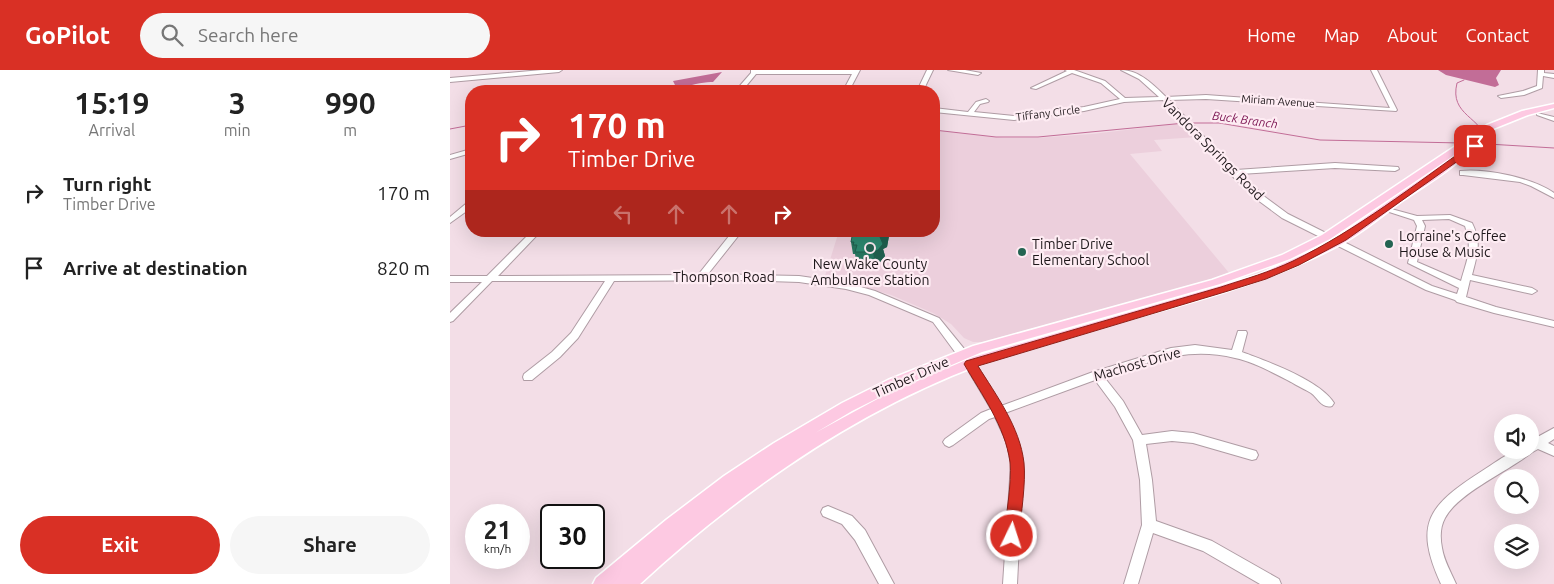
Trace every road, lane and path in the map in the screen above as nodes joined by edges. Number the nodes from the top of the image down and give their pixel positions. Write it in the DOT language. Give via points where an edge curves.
graph roads {
  1 [pos="560,70"];
  2 [pos="930,70"];
  3 [pos="951,70"];
  4 [pos="1124,70"];
  5 [pos="1374,70"];
  6 [pos="534,71"];
  7 [pos="754,71"];
  8 [pos="803,71"];
  9 [pos="856,71"];
  10 [pos="1070,71"];
  11 [pos="978,72"];
  12 [pos="1541,72"];
  13 [pos="1554,76"];
  14 [pos="450,80"];
  15 [pos="744,85"];
  16 [pos="849,85"];
  17 [pos="923,85"];
  18 [pos="1034,88"];
  19 [pos="1501,96"];
  20 [pos="1162,97"];
  21 [pos="1124,100"];
  22 [pos="986,101"];
  23 [pos="1554,106"];
  24 [pos="940,111"];
  25 [pos="1554,111"];
  26 [pos="969,114"];
  27 [pos="1539,114"];
  28 [pos="1554,119"];
  29 [pos="465,153"];
  30 [pos="450,157"];
  31 [pos="1395,169"];
  32 [pos="1233,172"];
  33 [pos="1464,173"];
  34 [pos="1554,196"];
  35 [pos="1384,208"];
  36 [pos="465,209"];
  37 [pos="1417,218"];
  38 [pos="450,221"];
  39 [pos="531,237"];
  40 [pos="733,237"];
  41 [pos="1331,240"];
  42 [pos="1466,276"];
  43 [pos="701,277"];
  44 [pos="611,278"];
  45 [pos="450,279"];
  46 [pos="489,279"];
  47 [pos="1463,286"];
  48 [pos="1532,291"];
  49 [pos="1460,300"];
  50 [pos="450,319"];
  51 [pos="1554,324"];
  52 [pos="1242,333"];
  53 [pos="1236,354"];
  54 [pos="967,359"];
  55 [pos="1097,375"];
  56 [pos="528,377"];
  57 [pos="1328,403"];
  58 [pos="999,412"];
  59 [pos="1554,433"];
  60 [pos="1139,440"];
  61 [pos="949,442"];
  62 [pos="1539,442"];
  63 [pos="1539,448"];
  64 [pos="1554,451"];
  65 [pos="1252,455"];
  66 [pos="1513,459"];
  67 [pos="828,512"];
  68 [pos="1149,525"];
  69 [pos="602,584"];
  70 [pos="626,584"];
  71 [pos="886,584"];
  72 [pos="1010,584"];
  73 [pos="1131,584"];
  74 [pos="1274,584"];
  75 [pos="1449,584"];
  1 -- 6 [label="street"];
  2 -- 17 [label="street"];
  3 -- 11 [label="street"];
  4 -- 20 [label="street, Vandora Springs Road" via="1146,82"];
  5 -- 20 [label="street, Miriam Avenue" via="1394,110 1230,98"];
  6 -- 14 [label="street"];
  7 -- 8 [label="street"];
  7 -- 15 [label="street"];
  8 -- 9 [label="street"];
  9 -- 16 [label="street"];
  10 -- 18 [label="street"];
  10 -- 21 [label="street" via="1103,82"];
  12 -- 13 [label="street"];
  12 -- 19 [label="street" via="1541,84 1537,89"];
  20 -- 21 [label="street, Tiffany Circle"];
  20 -- 32 [label="street, Vandora Springs Road"];
  21 -- 26 [label="street, Tiffany Circle" via="1031,116"];
  22 -- 26 [label="street" via="978,103"];
  23 -- 41 [label="main road, Timber Drive" via="1490,127"];
  24 -- 26 [label="street, Tiffany Circle"];
  25 -- 27 [label="main road, Timber Drive"];
  27 -- 28 [label="street"];
  27 -- 35 [label="main road, Timber Drive" via="1500,130"];
  29 -- 30 [label="street"];
  31 -- 32 [label="street" via="1325,165"];
  32 -- 41 [label="street, Vandora Springs Road" via="1285,216"];
  33 -- 34 [label="street" via="1521,180"];
  35 -- 37 [label="street"];
  35 -- 41 [label="main road, Timber Drive"];
  36 -- 38 [label="street"];
  37 -- 42 [label="street" via="1445,216 1469,225 1474,251"];
  37 -- 47 [label="street" via="1421,226 1412,263"];
  39 -- 46 [label="street"];
  40 -- 43 [label="street"];
  41 -- 49 [label="street, Vandora Springs Road"];
  41 -- 54 [label="main road, Timber Drive" via="1296,263 1262,277"];
  42 -- 47 [label="street"];
  42 -- 48 [label="street"];
  43 -- 44 [label="street, Thompson Road"];
  43 -- 54 [label="street, Thompson Road" via="799,279 872,293 936,320"];
  44 -- 46 [label="street, Thompson Road"];
  44 -- 56 [label="street" via="566,345"];
  45 -- 46 [label="street, Thompson Road"];
  46 -- 50 [label="street"];
  47 -- 49 [label="street"];
  49 -- 51 [label="street, Vandora Springs Road"];
  52 -- 53 [label="street"];
  53 -- 55 [label="street, Machost Drive" via="1195,349 1171,352"];
  53 -- 57 [label="street, Machost Drive" via="1264,364 1315,390"];
  54 -- 58 [label="street, Thompson Road"];
  54 -- 69 [label="main road, Timber Drive" via="893,384 780,447 672,525"];
  54 -- 70 [label="main road, Timber Drive" via="863,413 788,457 682,535"];
  55 -- 58 [label="street, Machost Drive"];
  55 -- 60 [label="street" via="1119,404"];
  58 -- 61 [label="street, Machost Drive" via="985,416"];
  58 -- 72 [label="street, Thompson Road" via="1013,442 1017,464"];
  59 -- 62 [label="street"];
  60 -- 65 [label="street" via="1172,436 1192,438"];
  60 -- 68 [label="street"];
  63 -- 64 [label="street"];
  66 -- 75 [label="street" via="1443,509 1434,541"];
  67 -- 71 [label="street" via="847,520 860,535"];
  68 -- 73 [label="street"];
  68 -- 74 [label="street" via="1208,546"];
}
